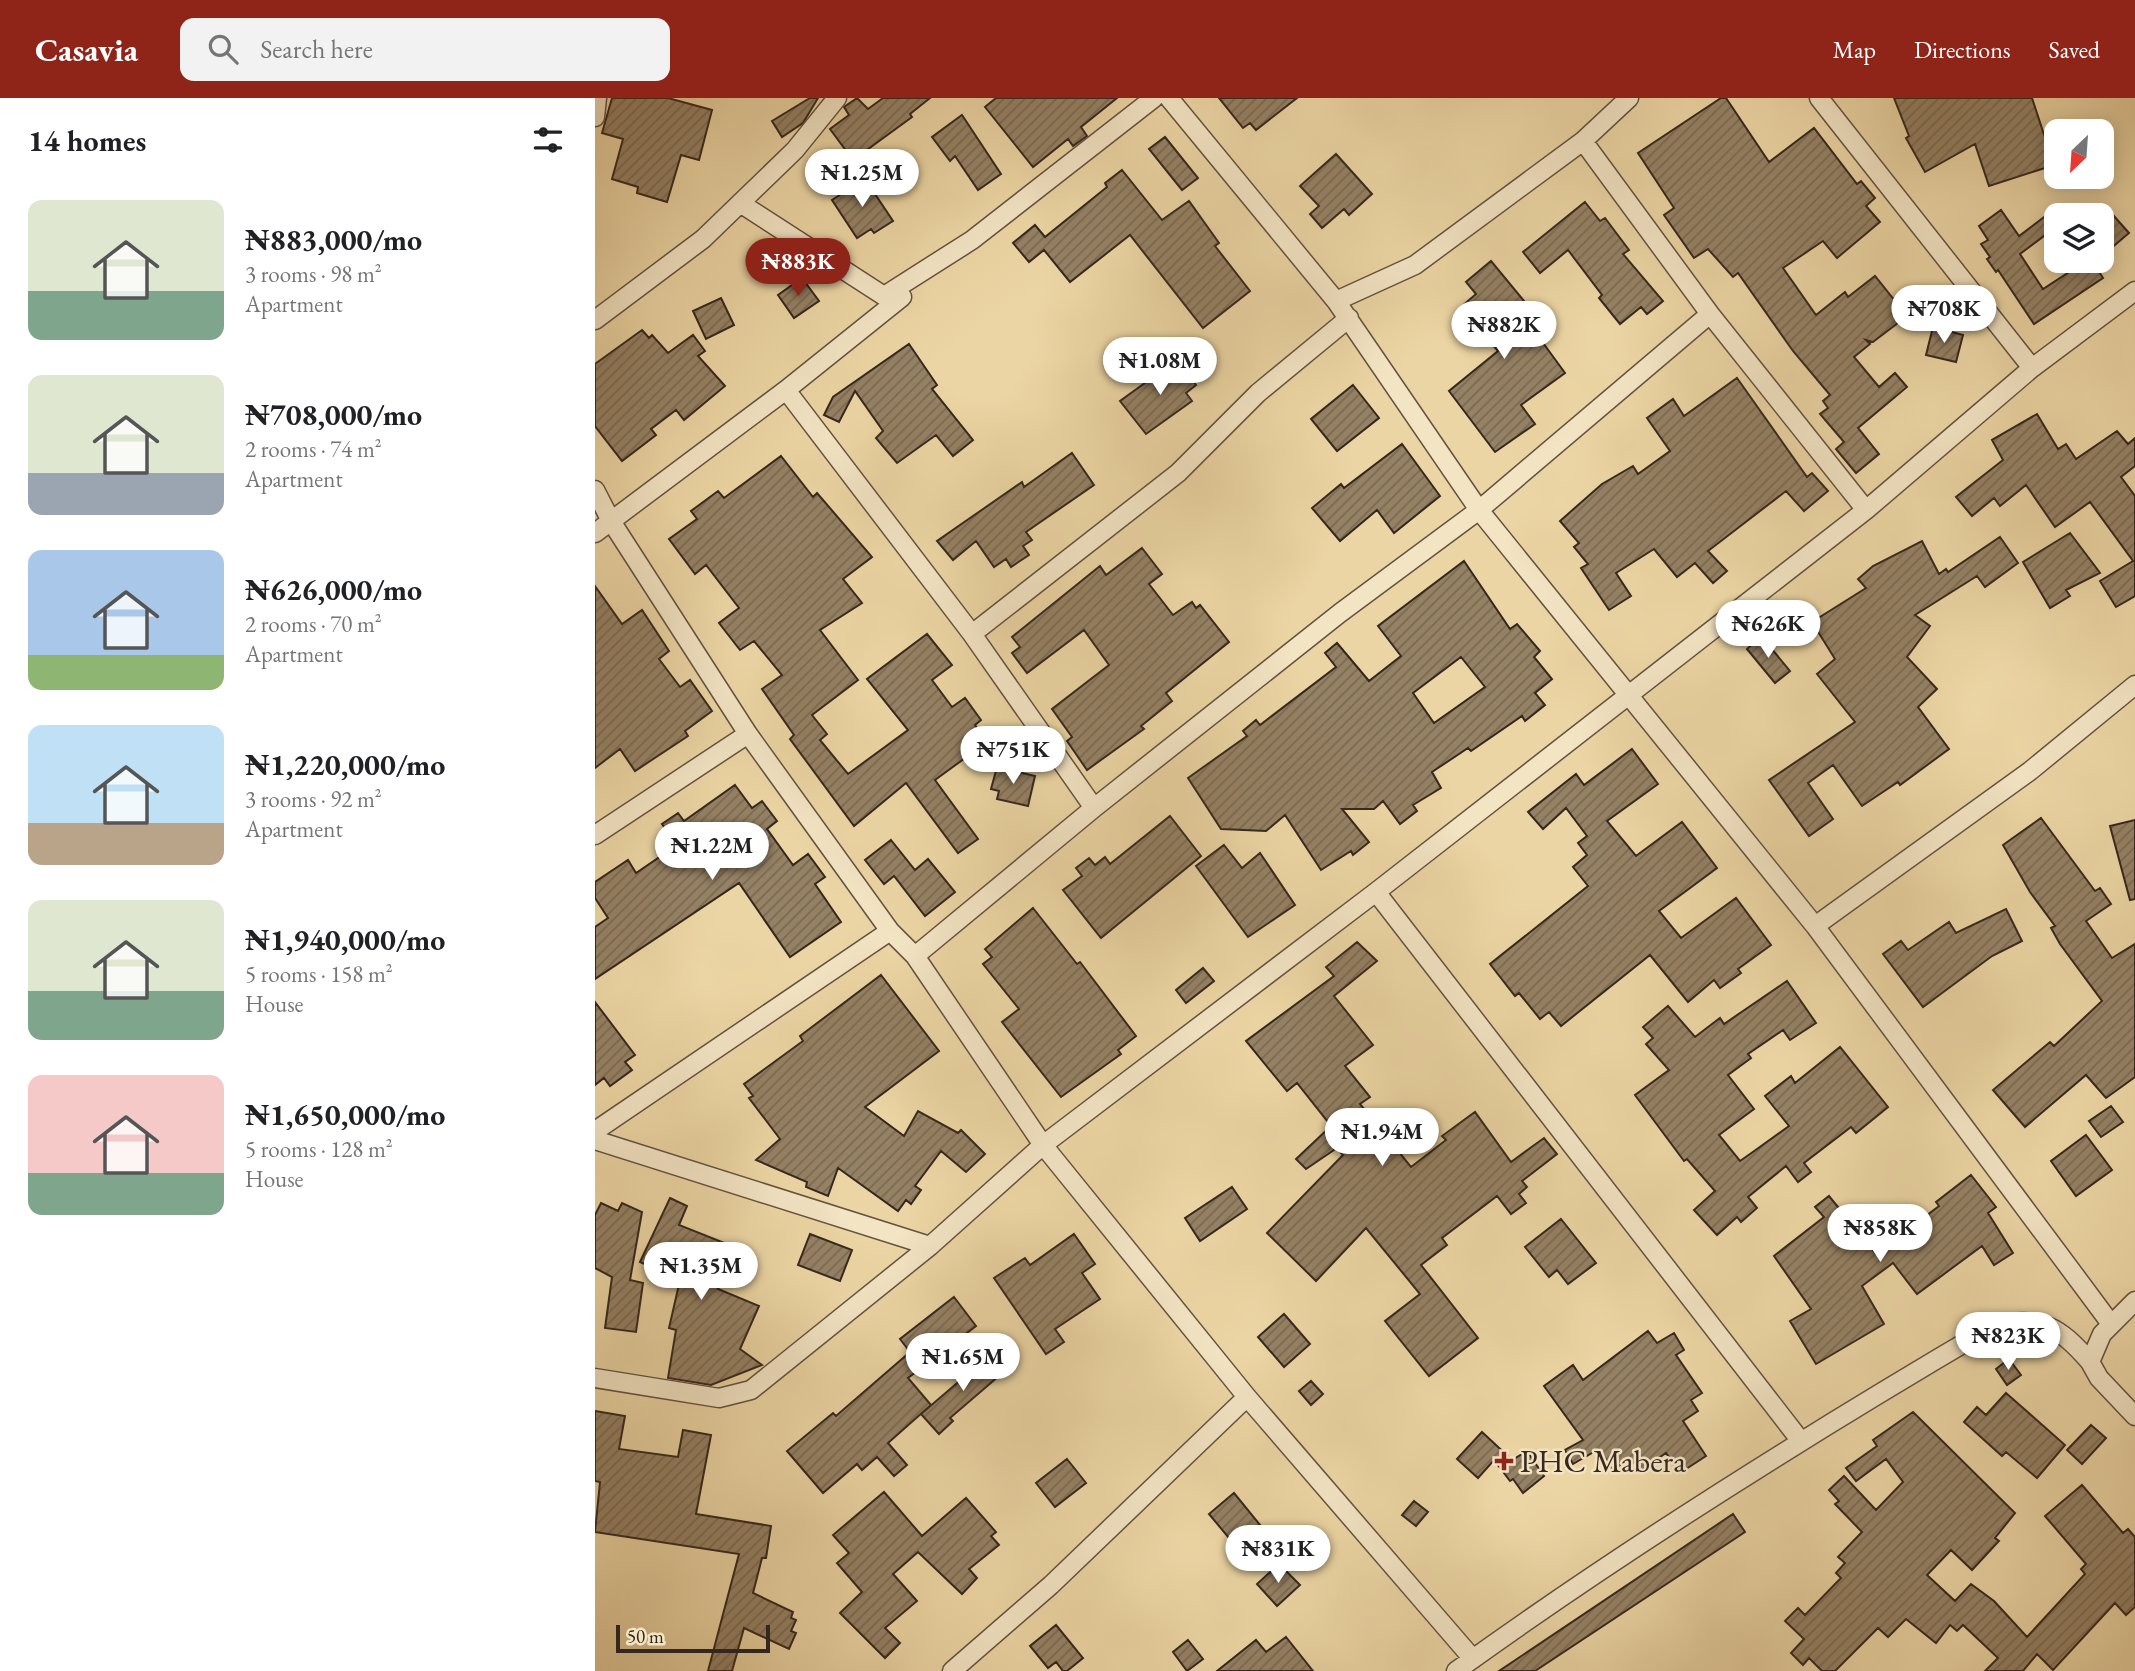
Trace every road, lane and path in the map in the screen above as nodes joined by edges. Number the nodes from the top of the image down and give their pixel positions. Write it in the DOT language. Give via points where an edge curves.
graph roads {
  1 [pos="597,98"];
  2 [pos="837,98"];
  3 [pos="1154,98"];
  4 [pos="1169,98"];
  5 [pos="1629,98"];
  6 [pos="1819,98"];
  7 [pos="595,117"];
  8 [pos="1583,141"];
  9 [pos="740,203"];
  10 [pos="2135,291"];
  11 [pos="884,296"];
  12 [pos="1336,301"];
  13 [pos="1710,314"];
  14 [pos="1349,318"];
  15 [pos="595,320"];
  16 [pos="2032,369"];
  17 [pos="786,390"];
  18 [pos="595,490"];
  19 [pos="1479,510"];
  20 [pos="1866,510"];
  21 [pos="611,521"];
  22 [pos="595,533"];
  23 [pos="972,634"];
  24 [pos="2135,685"];
  25 [pos="1630,693"];
  26 [pos="748,734"];
  27 [pos="1094,808"];
  28 [pos="595,835"];
  29 [pos="1376,892"];
  30 [pos="1815,926"];
  31 [pos="890,931"];
  32 [pos="915,956"];
  33 [pos="595,1130"];
  34 [pos="595,1140"];
  35 [pos="1042,1145"];
  36 [pos="930,1246"];
  37 [pos="2135,1301"];
  38 [pos="2111,1324"];
  39 [pos="2090,1362"];
  40 [pos="595,1378"];
  41 [pos="1247,1396"];
  42 [pos="2135,1416"];
  43 [pos="1800,1440"];
  44 [pos="1473,1659"];
  45 [pos="952,1671"];
  46 [pos="1455,1671"];
  1 -- 7 [label="street"];
  2 -- 9 [label="street" via="795,150"];
  3 -- 11 [label="street" via="972,240"];
  4 -- 12 [label="street"];
  5 -- 8 [label="street"];
  6 -- 16 [label="street"];
  8 -- 12 [label="street" via="1415,265"];
  8 -- 13 [label="street"];
  9 -- 11 [label="street"];
  9 -- 15 [label="street" via="703,239"];
  10 -- 16 [label="street"];
  11 -- 17 [label="street" via="902,297"];
  12 -- 14 [label="street"];
  13 -- 19 [label="street"];
  13 -- 20 [label="street"];
  14 -- 19 [label="street"];
  14 -- 23 [label="street" via="1258,393 1178,473"];
  16 -- 20 [label="street"];
  17 -- 21 [label="street"];
  17 -- 23 [label="street"];
  18 -- 21 [label="street"];
  19 -- 25 [label="street"];
  19 -- 27 [label="street" via="1340,613"];
  20 -- 25 [label="street"];
  21 -- 22 [label="street"];
  21 -- 26 [label="street"];
  23 -- 27 [label="street"];
  24 -- 30 [label="street" via="2030,771"];
  25 -- 29 [label="street"];
  25 -- 30 [label="street"];
  26 -- 28 [label="street"];
  26 -- 31 [label="street"];
  27 -- 32 [label="street"];
  29 -- 35 [label="street"];
  29 -- 43 [label="street"];
  30 -- 38 [label="street"];
  31 -- 32 [label="street"];
  31 -- 33 [label="street"];
  32 -- 35 [label="street"];
  34 -- 36 [label="street"];
  35 -- 36 [label="street"];
  35 -- 41 [label="street"];
  36 -- 40 [label="street" via="751,1390 719,1398"];
  37 -- 38 [label="street"];
  38 -- 39 [label="street"];
  39 -- 42 [label="street"];
  39 -- 43 [label="street" via="2066,1334 2043,1323 2019,1320 1993,1326"];
  41 -- 44 [label="street"];
  41 -- 45 [label="street" via="1051,1585"];
  43 -- 44 [label="street"];
  44 -- 46 [label="street"];
}
